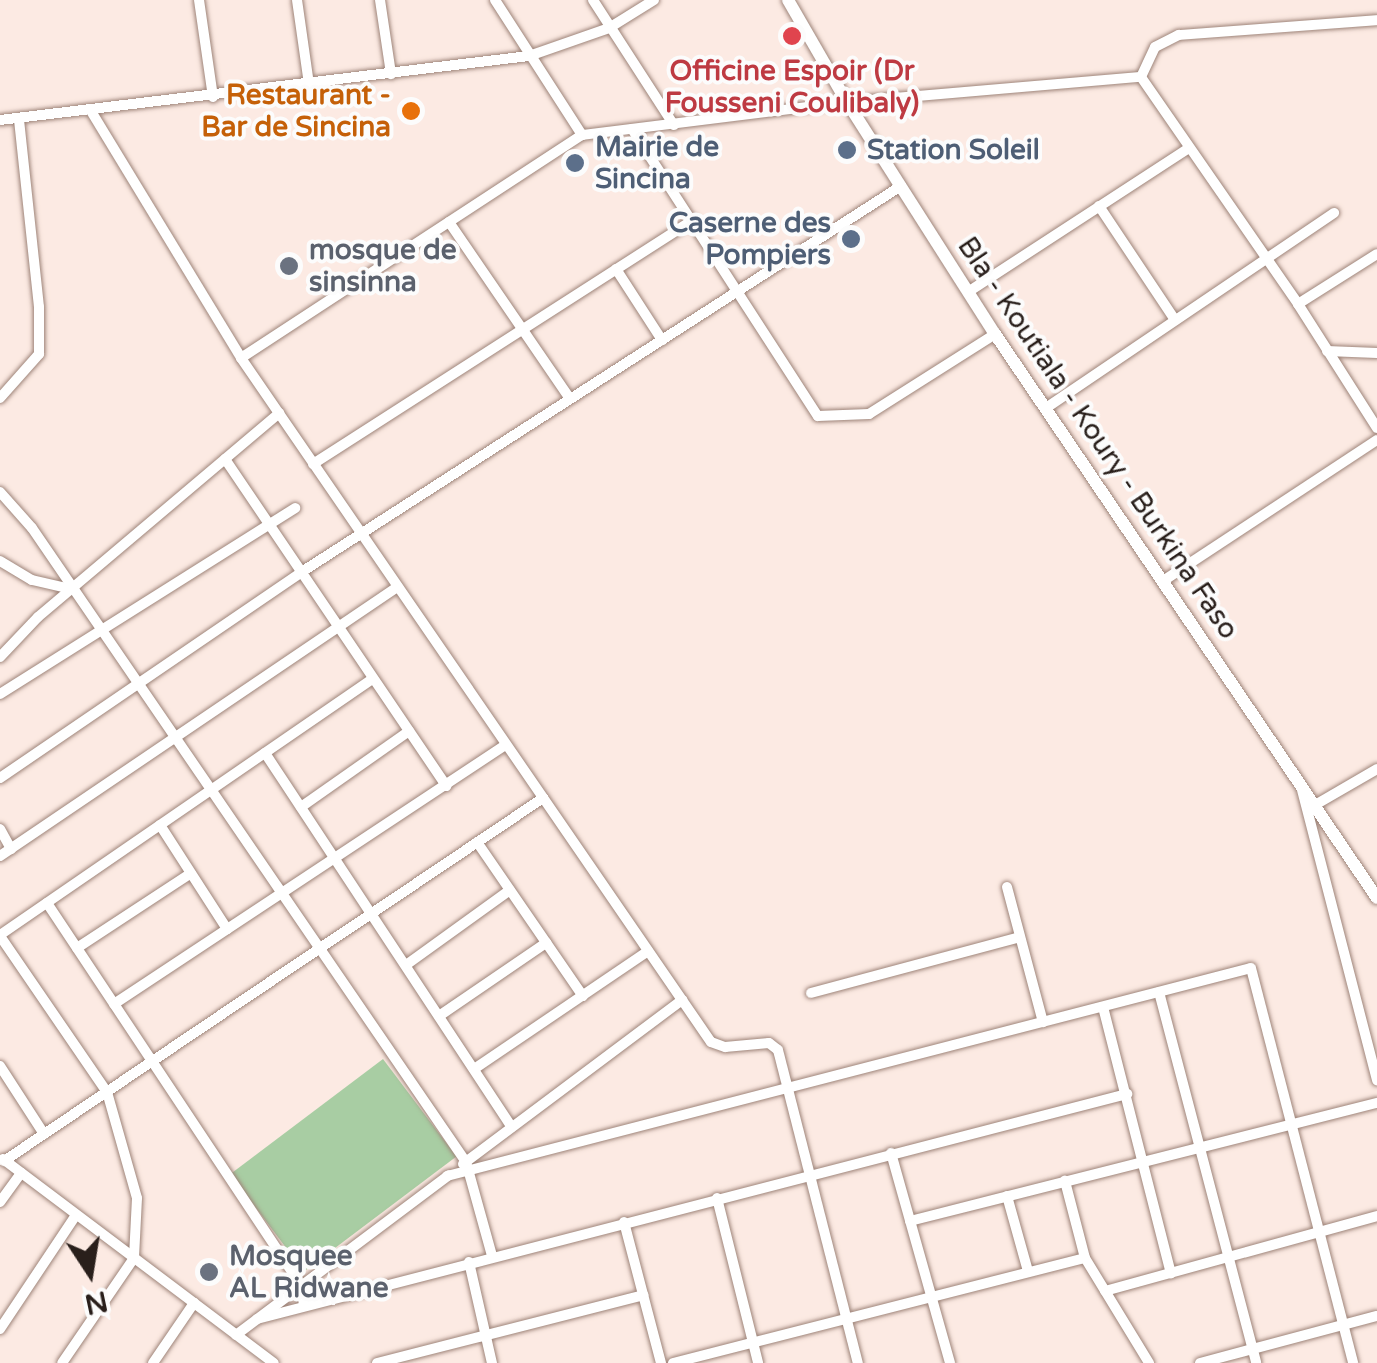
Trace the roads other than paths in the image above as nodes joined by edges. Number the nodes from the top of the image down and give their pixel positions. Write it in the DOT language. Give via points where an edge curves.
graph roads {
  1 [pos="199,0"];
  2 [pos="296,0"];
  3 [pos="380,0"];
  4 [pos="496,0"];
  5 [pos="593,0"];
  6 [pos="654,0"];
  7 [pos="788,0"];
  8 [pos="1377,20"];
  9 [pos="609,28"];
  10 [pos="528,56"];
  11 [pos="391,74"];
  12 [pos="1140,77"];
  13 [pos="309,84"];
  14 [pos="214,97"];
  15 [pos="847,102"];
  16 [pos="92,111"];
  17 [pos="20,119"];
  18 [pos="0,120"];
  19 [pos="674,125"];
  20 [pos="632,130"];
  21 [pos="582,135"];
  22 [pos="1190,148"];
  23 [pos="901,186"];
  24 [pos="1100,206"];
  25 [pos="1334,213"];
  26 [pos="693,220"];
  27 [pos="449,222"];
  28 [pos="1377,254"];
  29 [pos="1266,259"];
  30 [pos="616,269"];
  31 [pos="738,291"];
  32 [pos="968,292"];
  33 [pos="1298,304"];
  34 [pos="1175,320"];
  35 [pos="522,329"];
  36 [pos="996,334"];
  37 [pos="662,340"];
  38 [pos="1328,351"];
  39 [pos="1377,352"];
  40 [pos="240,358"];
  41 [pos="0,398"];
  42 [pos="570,399"];
  43 [pos="1046,408"];
  44 [pos="278,413"];
  45 [pos="1377,428"];
  46 [pos="1377,440"];
  47 [pos="224,459"];
  48 [pos="314,464"];
  49 [pos="0,492"];
  50 [pos="295,508"];
  51 [pos="268,524"];
  52 [pos="361,533"];
  53 [pos="0,560"];
  54 [pos="300,573"];
  55 [pos="1163,581"];
  56 [pos="398,587"];
  57 [pos="72,589"];
  58 [pos="338,628"];
  59 [pos="101,631"];
  60 [pos="0,658"];
  61 [pos="373,679"];
  62 [pos="137,684"];
  63 [pos="0,694"];
  64 [pos="408,731"];
  65 [pos="175,738"];
  66 [pos="506,744"];
  67 [pos="265,752"];
  68 [pos="1377,769"];
  69 [pos="0,778"];
  70 [pos="1301,784"];
  71 [pos="446,786"];
  72 [pos="210,790"];
  73 [pos="543,798"];
  74 [pos="1315,805"];
  75 [pos="301,807"];
  76 [pos="160,826"];
  77 [pos="0,829"];
  78 [pos="477,842"];
  79 [pos="12,849"];
  80 [pos="0,856"];
  81 [pos="334,857"];
  82 [pos="190,873"];
  83 [pos="1006,887"];
  84 [pos="510,890"];
  85 [pos="281,893"];
  86 [pos="1377,898"];
  87 [pos="47,903"];
  88 [pos="371,914"];
  89 [pos="227,929"];
  90 [pos="0,935"];
  91 [pos="1020,937"];
  92 [pos="546,943"];
  93 [pos="77,948"];
  94 [pos="319,948"];
  95 [pos="648,951"];
  96 [pos="406,965"];
  97 [pos="1159,992"];
  98 [pos="811,993"];
  99 [pos="583,996"];
  100 [pos="682,1000"];
  101 [pos="114,1004"];
  102 [pos="1103,1006"];
  103 [pos="439,1016"];
  104 [pos="1043,1022"];
  105 [pos="152,1061"];
  106 [pos="0,1066"];
  107 [pos="474,1069"];
  108 [pos="1377,1080"];
  109 [pos="788,1088"];
  110 [pos="106,1092"];
  111 [pos="1127,1094"];
  112 [pos="1377,1102"];
  113 [pos="1290,1125"];
  114 [pos="512,1127"];
  115 [pos="44,1134"];
  116 [pos="1199,1148"];
  117 [pos="891,1153"];
  118 [pos="2,1159"];
  119 [pos="1145,1161"];
  120 [pos="468,1166"];
  121 [pos="21,1174"];
  122 [pos="811,1174"];
  123 [pos="1065,1181"];
  124 [pos="1007,1196"];
  125 [pos="717,1198"];
  126 [pos="0,1202"];
  127 [pos="76,1215"];
  128 [pos="1377,1216"];
  129 [pos="910,1220"];
  130 [pos="624,1222"];
  131 [pos="1319,1232"];
  132 [pos="492,1256"];
  133 [pos="1228,1257"];
  134 [pos="134,1258"];
  135 [pos="1085,1258"];
  136 [pos="469,1262"];
  137 [pos="1028,1271"];
  138 [pos="1172,1272"];
  139 [pos="301,1286"];
  140 [pos="1105,1291"];
  141 [pos="643,1294"];
  142 [pos="931,1296"];
  143 [pos="194,1304"];
  144 [pos="304,1304"];
  145 [pos="1377,1316"];
  146 [pos="257,1319"];
  147 [pos="847,1320"];
  148 [pos="1344,1325"];
  149 [pos="0,1329"];
  150 [pos="236,1335"];
  151 [pos="486,1335"];
  152 [pos="753,1342"];
  153 [pos="1252,1349"];
  154 [pos="256,1350"];
  155 [pos="62,1363"];
  156 [pos="153,1363"];
  157 [pos="247,1363"];
  158 [pos="274,1363"];
  159 [pos="377,1363"];
  160 [pos="492,1363"];
  161 [pos="660,1363"];
  162 [pos="672,1363"];
  163 [pos="758,1363"];
  164 [pos="858,1363"];
  165 [pos="950,1363"];
  166 [pos="1149,1363"];
  167 [pos="1200,1363"];
  168 [pos="1256,1363"];
  169 [pos="1354,1363"];
  1 -- 14 [label="street"];
  2 -- 13 [label="street"];
  3 -- 11 [label="street"];
  4 -- 10 [label="street"];
  5 -- 9 [label="street"];
  6 -- 9 [label="street"];
  7 -- 15 [label="main road, Bla - Koutiala - Koury - Burkina Faso"];
  8 -- 12 [label="street" via="1179,35 1155,47"];
  9 -- 10 [label="street"];
  9 -- 19 [label="street"];
  10 -- 11 [label="street"];
  10 -- 21 [label="street"];
  11 -- 13 [label="street"];
  12 -- 15 [label="street"];
  12 -- 22 [label="street"];
  13 -- 14 [label="street"];
  14 -- 16 [label="street"];
  15 -- 19 [label="street"];
  15 -- 23 [label="main road, Bla - Koutiala - Koury - Burkina Faso"];
  16 -- 17 [label="street"];
  16 -- 40 [label="street"];
  17 -- 18 [label="street"];
  17 -- 41 [label="street" via="39,354"];
  19 -- 20 [label="street"];
  20 -- 21 [label="street"];
  20 -- 26 [label="street"];
  21 -- 27 [label="street"];
  22 -- 24 [label="street"];
  22 -- 29 [label="street"];
  23 -- 31 [label="street"];
  23 -- 32 [label="main road, Bla - Koutiala - Koury - Burkina Faso"];
  24 -- 32 [label="street"];
  24 -- 34 [label="street"];
  25 -- 29 [label="street"];
  26 -- 30 [label="street"];
  26 -- 31 [label="street"];
  27 -- 35 [label="street"];
  27 -- 40 [label="street"];
  28 -- 33 [label="street"];
  29 -- 33 [label="street"];
  29 -- 34 [label="street"];
  30 -- 35 [label="street"];
  30 -- 37 [label="street"];
  31 -- 36 [label="street" via="818,416 869,414"];
  31 -- 37 [label="street"];
  32 -- 36 [label="main road, Bla - Koutiala - Koury - Burkina Faso"];
  33 -- 38 [label="street"];
  34 -- 43 [label="street"];
  35 -- 42 [label="street"];
  35 -- 48 [label="street"];
  36 -- 43 [label="main road, Bla - Koutiala - Koury - Burkina Faso"];
  37 -- 42 [label="street"];
  38 -- 39 [label="street"];
  38 -- 45 [label="street"];
  40 -- 44 [label="street"];
  42 -- 52 [label="street"];
  43 -- 55 [label="main road, Bla - Koutiala - Koury - Burkina Faso"];
  44 -- 47 [label="street"];
  44 -- 48 [label="street"];
  46 -- 55 [label="street"];
  47 -- 51 [label="street"];
  47 -- 57 [label="street"];
  48 -- 52 [label="street"];
  49 -- 57 [label="street"];
  50 -- 51 [label="street"];
  51 -- 54 [label="street"];
  51 -- 59 [label="street"];
  52 -- 54 [label="street"];
  52 -- 56 [label="street"];
  53 -- 57 [label="street" via="32,580"];
  54 -- 58 [label="street"];
  54 -- 62 [label="street"];
  55 -- 70 [label="main road, Bla - Koutiala - Koury - Burkina Faso"];
  56 -- 58 [label="street"];
  56 -- 66 [label="street"];
  57 -- 59 [label="street"];
  57 -- 60 [label="street"];
  58 -- 61 [label="street"];
  58 -- 65 [label="street"];
  59 -- 62 [label="street"];
  59 -- 63 [label="street"];
  61 -- 64 [label="street"];
  61 -- 67 [label="street"];
  62 -- 65 [label="street"];
  62 -- 69 [label="street"];
  64 -- 71 [label="street"];
  64 -- 75 [label="street"];
  65 -- 72 [label="street"];
  65 -- 79 [label="street"];
  66 -- 71 [label="street"];
  66 -- 73 [label="street"];
  67 -- 72 [label="street"];
  67 -- 75 [label="street"];
  68 -- 74 [label="street"];
  70 -- 74 [label="main road, Bla - Koutiala - Koury - Burkina Faso"];
  70 -- 108 [label="street"];
  71 -- 81 [label="street"];
  72 -- 76 [label="street"];
  72 -- 85 [label="street"];
  73 -- 78 [label="street"];
  73 -- 95 [label="street"];
  74 -- 86 [label="main road, Bla - Koutiala - Koury - Burkina Faso"];
  75 -- 81 [label="street"];
  76 -- 82 [label="street"];
  76 -- 87 [label="street"];
  77 -- 79 [label="street"];
  78 -- 84 [label="street"];
  78 -- 88 [label="street"];
  79 -- 80 [label="street"];
  81 -- 85 [label="street"];
  81 -- 88 [label="street"];
  82 -- 89 [label="street"];
  82 -- 93 [label="street"];
  83 -- 91 [label="street"];
  84 -- 92 [label="street"];
  84 -- 96 [label="street"];
  85 -- 89 [label="street"];
  85 -- 94 [label="street"];
  87 -- 90 [label="street"];
  87 -- 93 [label="street"];
  88 -- 94 [label="street"];
  88 -- 96 [label="street"];
  89 -- 101 [label="street"];
  90 -- 110 [label="street"];
  91 -- 98 [label="street"];
  91 -- 104 [label="street"];
  92 -- 99 [label="street"];
  92 -- 103 [label="street"];
  93 -- 101 [label="street"];
  94 -- 105 [label="street"];
  94 -- 120 [label="street"];
  95 -- 99 [label="street"];
  95 -- 100 [label="street"];
  96 -- 103 [label="street"];
  97 -- 102 [label="street"];
  97 -- 113 [label="street" via="1251,968"];
  97 -- 116 [label="street"];
  99 -- 107 [label="street"];
  100 -- 109 [label="street" via="711,1042 769,1042 778,1050"];
  100 -- 114 [label="street"];
  101 -- 105 [label="street"];
  102 -- 104 [label="street"];
  102 -- 111 [label="street"];
  103 -- 107 [label="street"];
  104 -- 109 [label="street"];
  105 -- 110 [label="street"];
  105 -- 139 [label="street"];
  106 -- 115 [label="street"];
  107 -- 114 [label="street"];
  109 -- 120 [label="street"];
  109 -- 122 [label="street"];
  110 -- 115 [label="street"];
  110 -- 134 [label="street" via="138,1198"];
  111 -- 117 [label="street"];
  111 -- 119 [label="street"];
  112 -- 113 [label="street"];
  113 -- 116 [label="street"];
  113 -- 131 [label="street"];
  114 -- 120 [label="street"];
  115 -- 118 [label="street"];
  116 -- 119 [label="street"];
  116 -- 133 [label="street"];
  117 -- 122 [label="street"];
  117 -- 129 [label="street"];
  118 -- 121 [label="street"];
  119 -- 123 [label="street"];
  119 -- 138 [label="street"];
  120 -- 132 [label="street"];
  120 -- 139 [label="street"];
  121 -- 126 [label="street"];
  121 -- 127 [label="street"];
  122 -- 125 [label="street"];
  122 -- 147 [label="street"];
  123 -- 124 [label="street"];
  123 -- 135 [label="street"];
  124 -- 129 [label="street"];
  124 -- 137 [label="street"];
  125 -- 130 [label="street"];
  125 -- 152 [label="street"];
  127 -- 134 [label="street"];
  127 -- 149 [label="street"];
  128 -- 131 [label="street"];
  129 -- 142 [label="street"];
  130 -- 132 [label="street"];
  130 -- 141 [label="street"];
  131 -- 133 [label="street"];
  131 -- 148 [label="street"];
  132 -- 136 [label="street"];
  133 -- 138 [label="street"];
  133 -- 153 [label="street"];
  134 -- 143 [label="street"];
  134 -- 155 [label="street"];
  135 -- 137 [label="street"];
  135 -- 140 [label="street"];
  136 -- 144 [label="street"];
  136 -- 151 [label="street"];
  137 -- 142 [label="street"];
  138 -- 140 [label="street"];
  139 -- 144 [label="street"];
  139 -- 146 [label="street"];
  140 -- 166 [label="street"];
  141 -- 151 [label="street"];
  141 -- 161 [label="street"];
  142 -- 147 [label="street"];
  142 -- 165 [label="street"];
  143 -- 150 [label="street"];
  143 -- 156 [label="street"];
  144 -- 146 [label="street"];
  145 -- 148 [label="street"];
  146 -- 150 [label="street"];
  147 -- 152 [label="street"];
  147 -- 164 [label="street"];
  148 -- 153 [label="street"];
  148 -- 169 [label="street"];
  150 -- 154 [label="street"];
  151 -- 159 [label="street"];
  151 -- 160 [label="street"];
  152 -- 162 [label="street"];
  152 -- 163 [label="street"];
  153 -- 167 [label="street"];
  153 -- 168 [label="street"];
  154 -- 157 [label="street"];
  154 -- 158 [label="street"];
}
